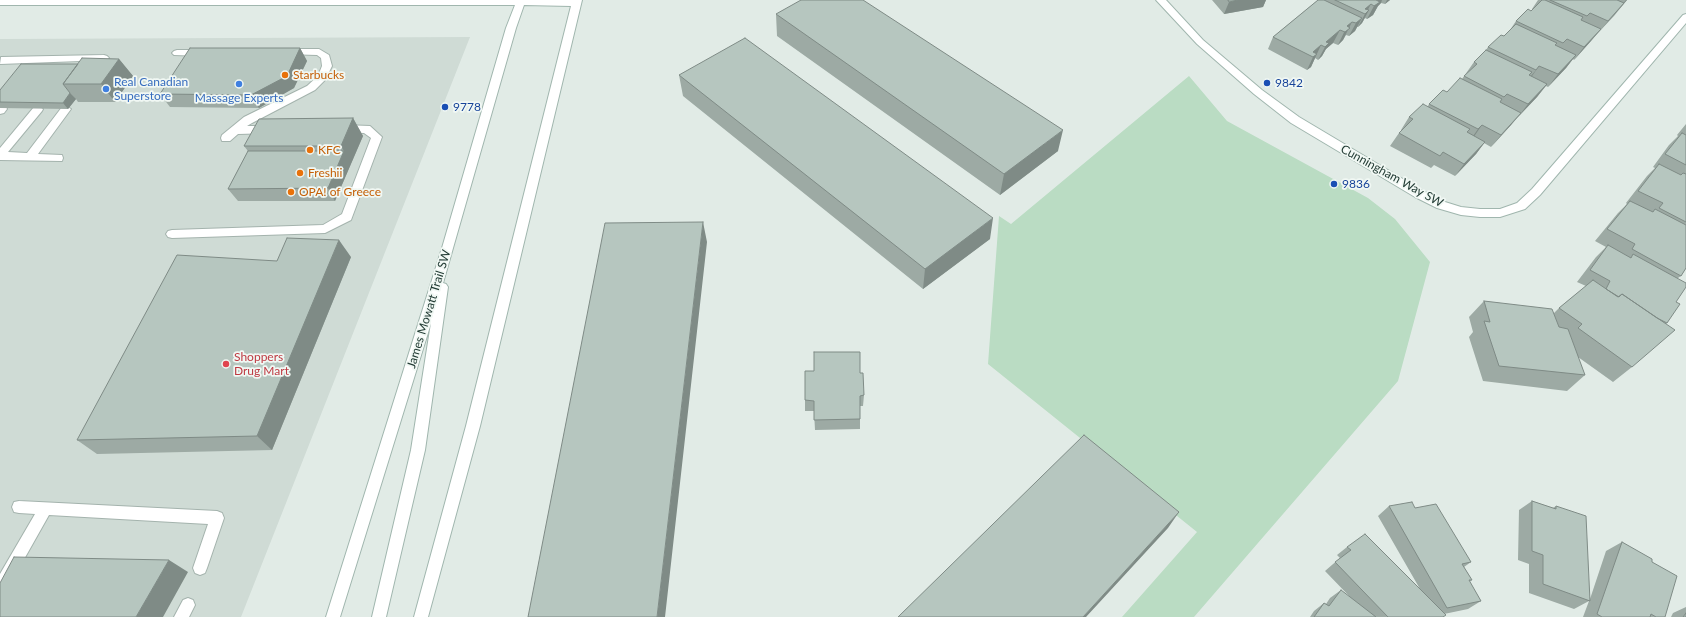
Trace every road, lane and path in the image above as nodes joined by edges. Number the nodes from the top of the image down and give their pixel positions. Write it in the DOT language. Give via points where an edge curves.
graph roads {
  1 [pos="1161,0"];
  2 [pos="520,1"];
  3 [pos="576,1"];
  4 [pos="0,2"];
  5 [pos="1686,17"];
  6 [pos="279,52"];
  7 [pos="177,53"];
  8 [pos="216,53"];
  9 [pos="40,59"];
  10 [pos="74,59"];
  11 [pos="0,61"];
  12 [pos="32,70"];
  13 [pos="66,71"];
  14 [pos="93,71"];
  15 [pos="38,109"];
  16 [pos="66,109"];
  17 [pos="335,129"];
  18 [pos="236,130"];
  19 [pos="282,130"];
  20 [pos="226,138"];
  21 [pos="0,155"];
  22 [pos="30,157"];
  23 [pos="58,158"];
  24 [pos="172,234"];
  25 [pos="448,248"];
  26 [pos="19,506"];
  27 [pos="46,508"];
  28 [pos="200,568"];
  29 [pos="0,588"];
  30 [pos="333,617"];
  31 [pos="379,617"];
  32 [pos="422,617"];
  1 -- 5 [label="main road, Cunningham Way SW" via="1200,42 1295,120 1419,194 1461,211 1480,213 1500,212 1521,206 1536,192"];
  2 -- 3 [label="main road"];
  2 -- 4 [label="main road"];
  2 -- 25 [label="main road, James Mowatt Trail SW"];
  3 -- 32 [label="main road" via="473,426"];
  6 -- 18 [label="main road" via="319,52 326,57 328,66 322,78 311,88 248,120"];
  7 -- 8 [label="main road"];
  9 -- 10 [label="main road"];
  9 -- 11 [label="main road"];
  9 -- 12 [label="main road"];
  10 -- 13 [label="main road"];
  10 -- 14 [label="main road" via="103,58"];
  15 -- 21 [label="main road"];
  16 -- 22 [label="main road"];
  17 -- 24 [label="main road" via="366,129 377,137 347,217 325,229"];
  18 -- 19 [label="main road"];
  18 -- 20 [label="main road"];
  21 -- 22 [label="main road"];
  22 -- 23 [label="main road"];
  25 -- 30 [label="main road, James Mowatt Trail SW"];
  25 -- 31 [label="main road" via="418,450"];
  26 -- 27 [label="main road"];
  27 -- 28 [label="main road" via="217,518"];
  27 -- 29 [label="main road"];
}
